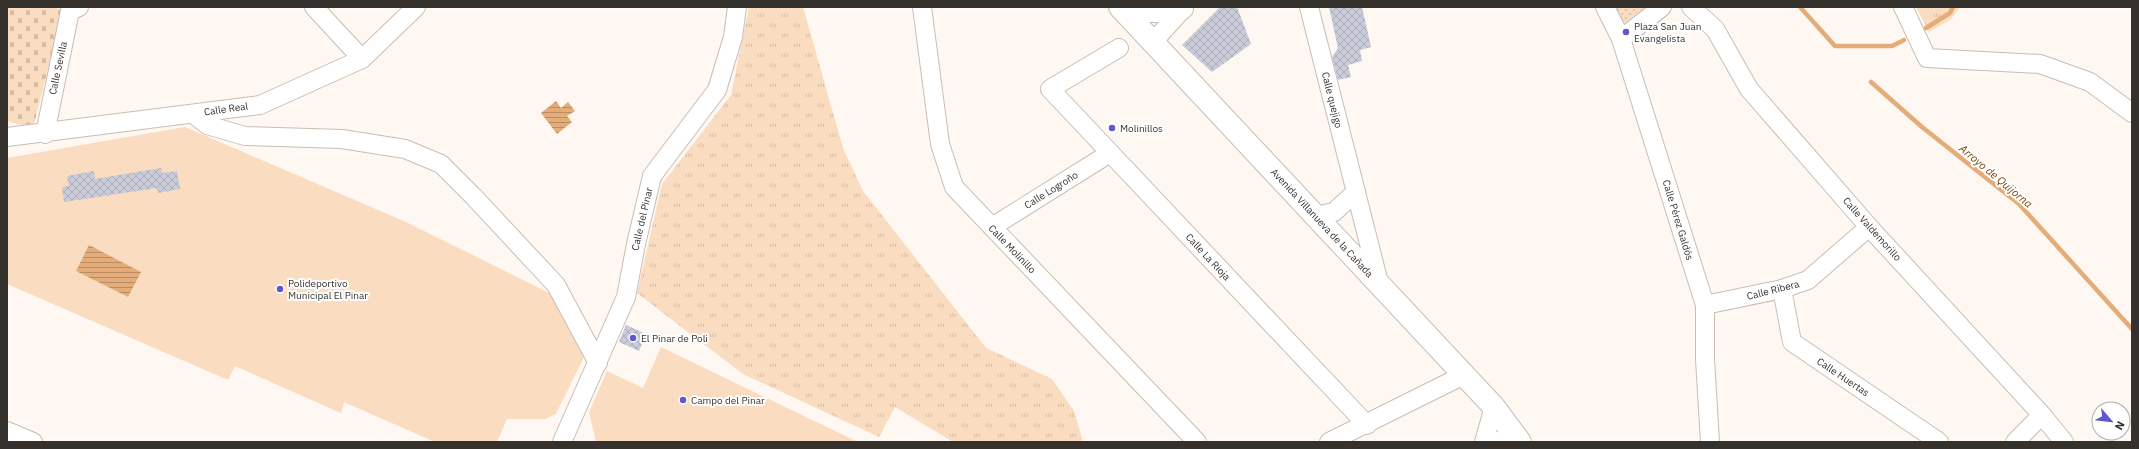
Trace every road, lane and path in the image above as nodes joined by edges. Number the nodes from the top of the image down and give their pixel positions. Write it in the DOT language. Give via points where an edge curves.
graph roads {
  1 [pos="80,7"];
  2 [pos="314,7"];
  3 [pos="416,7"];
  4 [pos="737,7"];
  5 [pos="922,7"];
  6 [pos="1120,7"];
  7 [pos="1125,7"];
  8 [pos="1309,7"];
  9 [pos="1605,7"];
  10 [pos="1662,7"];
  11 [pos="1691,7"];
  12 [pos="1902,7"];
  13 [pos="1184,10"];
  14 [pos="1621,39"];
  15 [pos="1153,42"];
  16 [pos="1119,48"];
  17 [pos="362,59"];
  18 [pos="2132,113"];
  19 [pos="193,114"];
  20 [pos="45,134"];
  21 [pos="7,137"];
  22 [pos="1110,153"];
  23 [pos="1356,192"];
  24 [pos="1316,216"];
  25 [pos="1869,227"];
  26 [pos="992,228"];
  27 [pos="1379,283"];
  28 [pos="1782,289"];
  29 [pos="1705,305"];
  30 [pos="598,363"];
  31 [pos="1464,375"];
  32 [pos="1494,407"];
  33 [pos="2042,415"];
  34 [pos="1366,425"];
  35 [pos="7,431"];
  36 [pos="1511,439"];
  37 [pos="33,442"];
  38 [pos="562,442"];
  39 [pos="1198,442"];
  40 [pos="1329,442"];
  41 [pos="1484,442"];
  42 [pos="1710,442"];
  43 [pos="1939,442"];
  44 [pos="2015,442"];
  45 [pos="2064,442"];
  1 -- 20 [label="street, Calle Sevilla" via="70,11"];
  2 -- 17 [label="street"];
  3 -- 17 [label="street, Calle Real"];
  4 -- 30 [label="street, Calle del Pinar" via="733,37 717,90 652,176 626,297"];
  5 -- 26 [label="street, Calle Molinillo" via="940,144 954,187"];
  6 -- 15 [label="main road, Avenida Villanueva de la Cañada"];
  7 -- 13 [label="street" via="1146,13"];
  8 -- 23 [label="street, Calle quejigo"];
  9 -- 14 [label="street, Calle Pérez Galdós"];
  10 -- 14 [label="street"];
  11 -- 25 [label="street, Calle Valdemorillo" via="1715,29 1749,89"];
  12 -- 18 [label="street" via="1927,58 2040,64 2090,82"];
  13 -- 15 [label="street"];
  14 -- 29 [label="street, Calle Pérez Galdós"];
  15 -- 24 [label="main road, Avenida Villanueva de la Cañada"];
  16 -- 22 [label="street, Calle La Rioja" via="1050,89"];
  17 -- 19 [label="street, Calle Real" via="260,105"];
  19 -- 20 [label="street, Calle Real"];
  19 -- 30 [label="street" via="208,125 245,136 342,139 405,149 441,164 556,285"];
  20 -- 21 [label="street, Calle Real"];
  22 -- 26 [label="street, Calle Logroño"];
  22 -- 34 [label="street, Calle La Rioja"];
  23 -- 24 [label="street" via="1334,212"];
  23 -- 27 [label="street, Calle quejigo"];
  24 -- 27 [label="main road, Avenida Villanueva de la Cañada"];
  25 -- 28 [label="street, Calle Ribera" via="1808,280"];
  25 -- 33 [label="street, Calle Valdemorillo"];
  26 -- 39 [label="street, Calle Molinillo"];
  27 -- 31 [label="main road, Avenida Villanueva de la Cañada"];
  28 -- 29 [label="street, Calle Ribera"];
  28 -- 43 [label="street, Calle Huertas" via="1792,342"];
  29 -- 42 [label="street, Calle Pérez Galdós"];
  30 -- 38 [label="street, Calle del Pinar"];
  31 -- 32 [label="main road, Avenida Villanueva de la Cañada"];
  31 -- 34 [label="street"];
  32 -- 36 [label="main road, Avenida Villanueva de la Cañada"];
  32 -- 41 [label="street"];
  33 -- 44 [label="street"];
  33 -- 45 [label="street, Calle Valdemorillo"];
  34 -- 40 [label="street"];
  35 -- 37 [label="street"];
}
